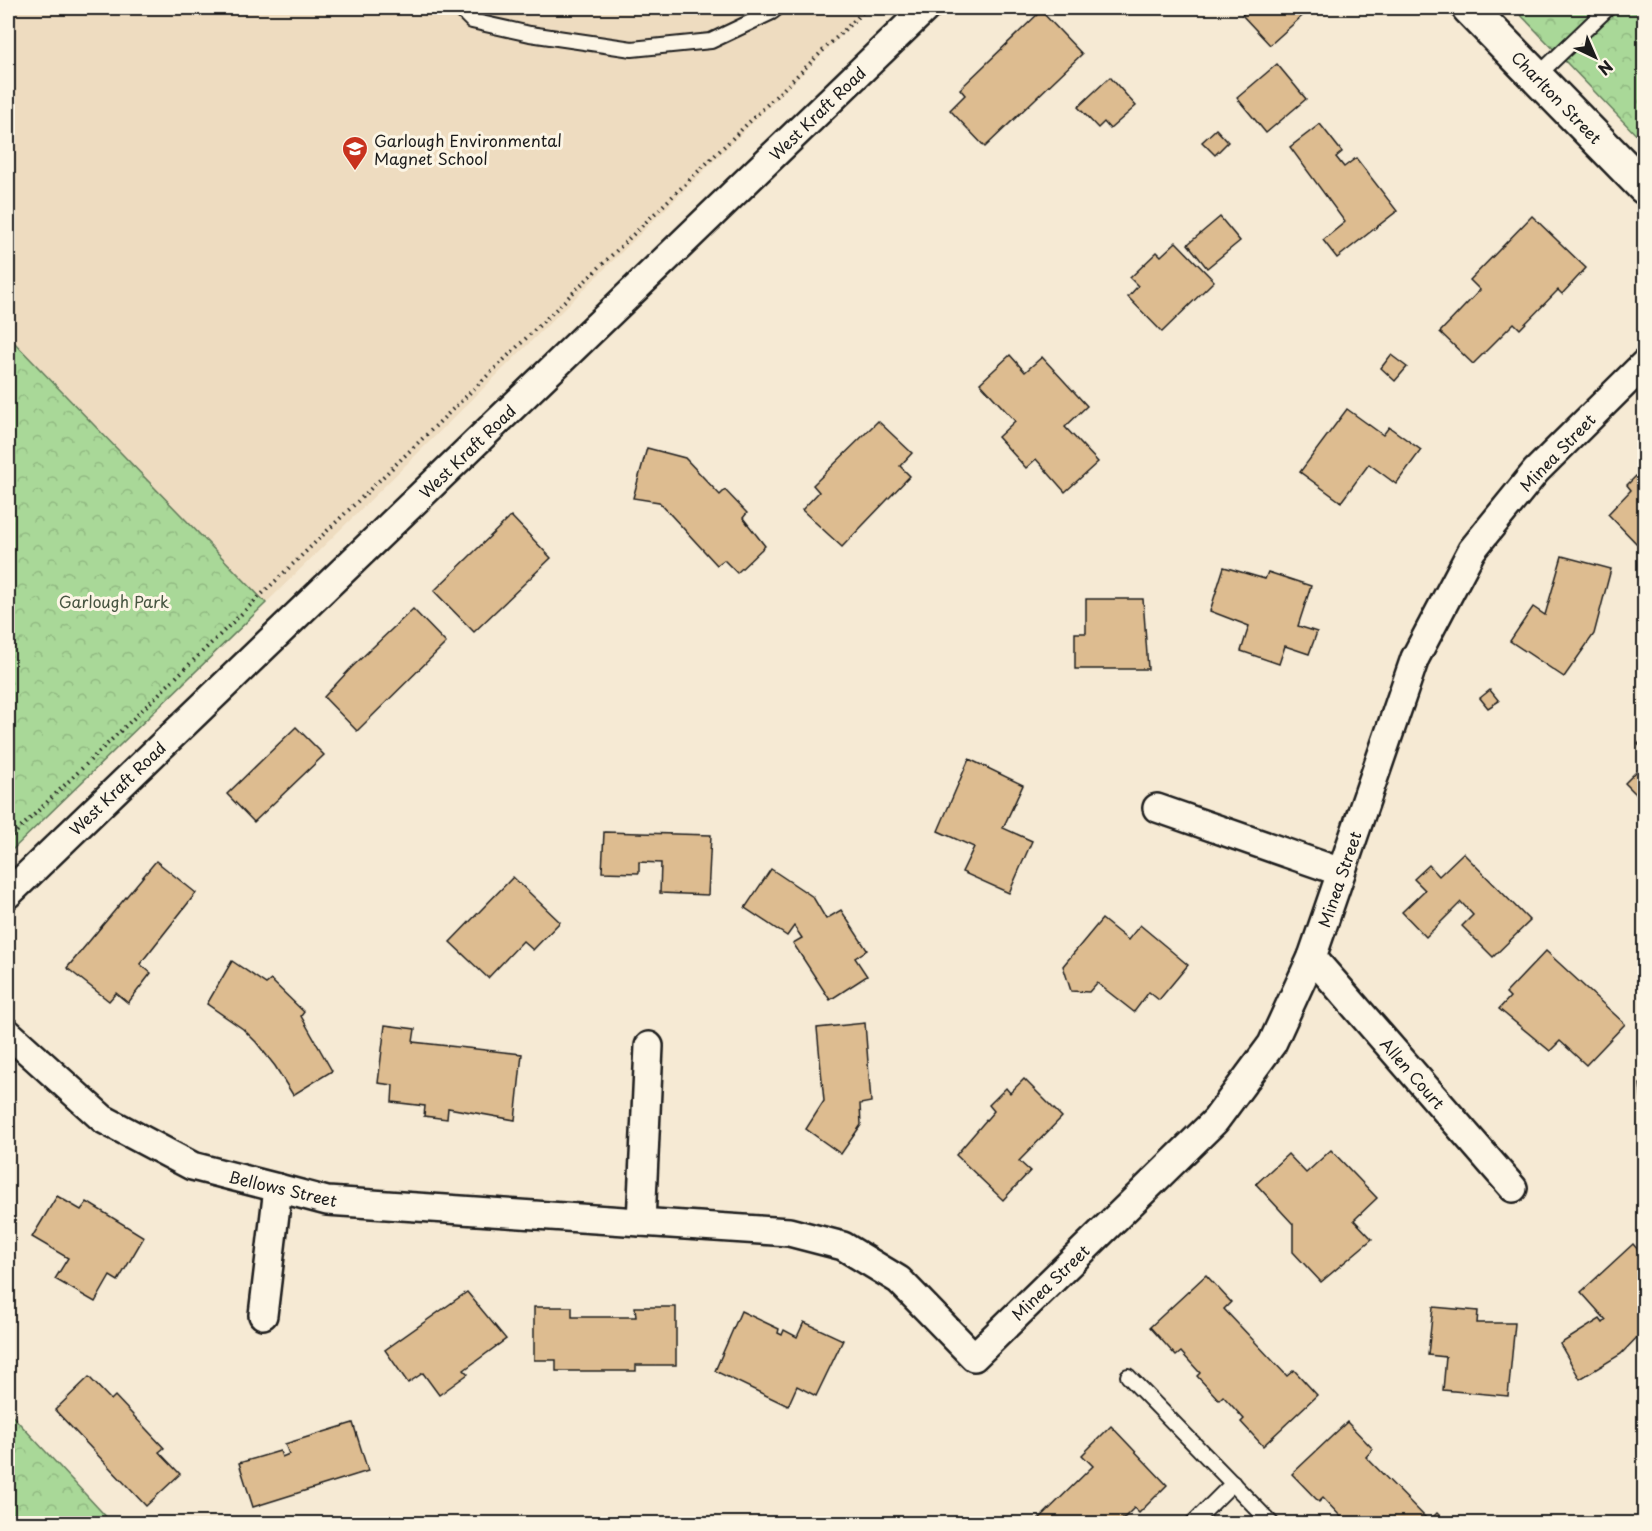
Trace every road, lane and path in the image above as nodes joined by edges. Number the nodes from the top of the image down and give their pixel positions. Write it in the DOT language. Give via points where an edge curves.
graph roads {
  1 [pos="459,8"];
  2 [pos="777,8"];
  3 [pos="867,8"];
  4 [pos="926,8"];
  5 [pos="1469,8"];
  6 [pos="1608,8"];
  7 [pos="1536,76"];
  8 [pos="1644,187"];
  9 [pos="1644,364"];
  10 [pos="1157,808"];
  11 [pos="8,840"];
  12 [pos="1341,872"];
  13 [pos="8,894"];
  14 [pos="1312,957"];
  15 [pos="8,1033"];
  16 [pos="649,1046"];
  17 [pos="278,1188"];
  18 [pos="1514,1188"];
  19 [pos="640,1222"];
  20 [pos="263,1315"];
  21 [pos="974,1357"];
  22 [pos="1128,1376"];
  23 [pos="1233,1483"];
  24 [pos="1192,1524"];
  25 [pos="1272,1524"];
  1 -- 2 [label="lane" via="472,21 632,49 711,40"];
  3 -- 11 [label="path"];
  4 -- 13 [label="street, West Kraft Road"];
  5 -- 7 [label="street, Charlton Street"];
  6 -- 7 [label="lane"];
  7 -- 8 [label="street, Charlton Street"];
  9 -- 12 [label="street, Minea Street" via="1536,471 1472,550 1415,658"];
  10 -- 12 [label="street"];
  12 -- 14 [label="street, Minea Street"];
  14 -- 18 [label="street, Allen Court"];
  14 -- 21 [label="street, Minea Street" via="1272,1044 1215,1121"];
  15 -- 17 [label="street, Bellows Street" via="103,1119 192,1166"];
  16 -- 19 [label="street"];
  17 -- 19 [label="street, Bellows Street" via="327,1201"];
  17 -- 20 [label="street"];
  19 -- 21 [label="street, Bellows Street" via="789,1232 843,1246 899,1280"];
  22 -- 23 [label="lane"];
  23 -- 24 [label="lane"];
  23 -- 25 [label="lane"];
}
